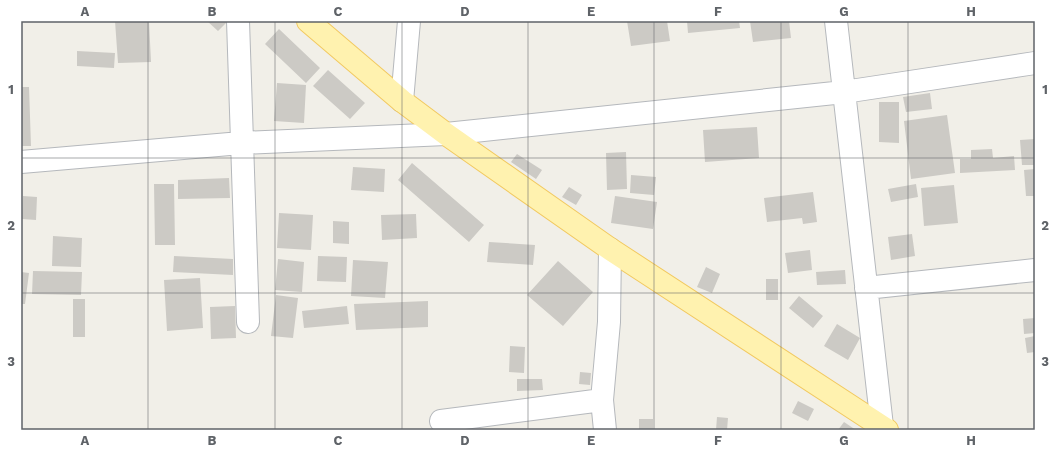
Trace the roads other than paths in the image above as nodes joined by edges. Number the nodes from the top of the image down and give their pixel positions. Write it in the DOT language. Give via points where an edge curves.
graph roads {
  1 [pos="238,21"];
  2 [pos="308,21"];
  3 [pos="409,21"];
  4 [pos="836,21"];
  5 [pos="1035,62"];
  6 [pos="844,92"];
  7 [pos="402,101"];
  8 [pos="446,134"];
  9 [pos="241,143"];
  10 [pos="21,162"];
  11 [pos="610,249"];
  12 [pos="1035,270"];
  13 [pos="866,288"];
  14 [pos="248,322"];
  15 [pos="602,400"];
  16 [pos="441,421"];
  17 [pos="884,428"];
  18 [pos="605,430"];
  1 -- 9 [label="street"];
  2 -- 7 [label="main road"];
  3 -- 7 [label="street"];
  4 -- 6 [label="street"];
  5 -- 6 [label="street"];
  6 -- 8 [label="street"];
  6 -- 13 [label="street"];
  7 -- 8 [label="main road"];
  8 -- 9 [label="street"];
  8 -- 11 [label="main road"];
  9 -- 10 [label="street"];
  9 -- 14 [label="street"];
  11 -- 15 [label="street" via="609,322"];
  11 -- 17 [label="main road"];
  12 -- 13 [label="street"];
  13 -- 17 [label="street"];
  15 -- 16 [label="street"];
  15 -- 18 [label="street"];
}
